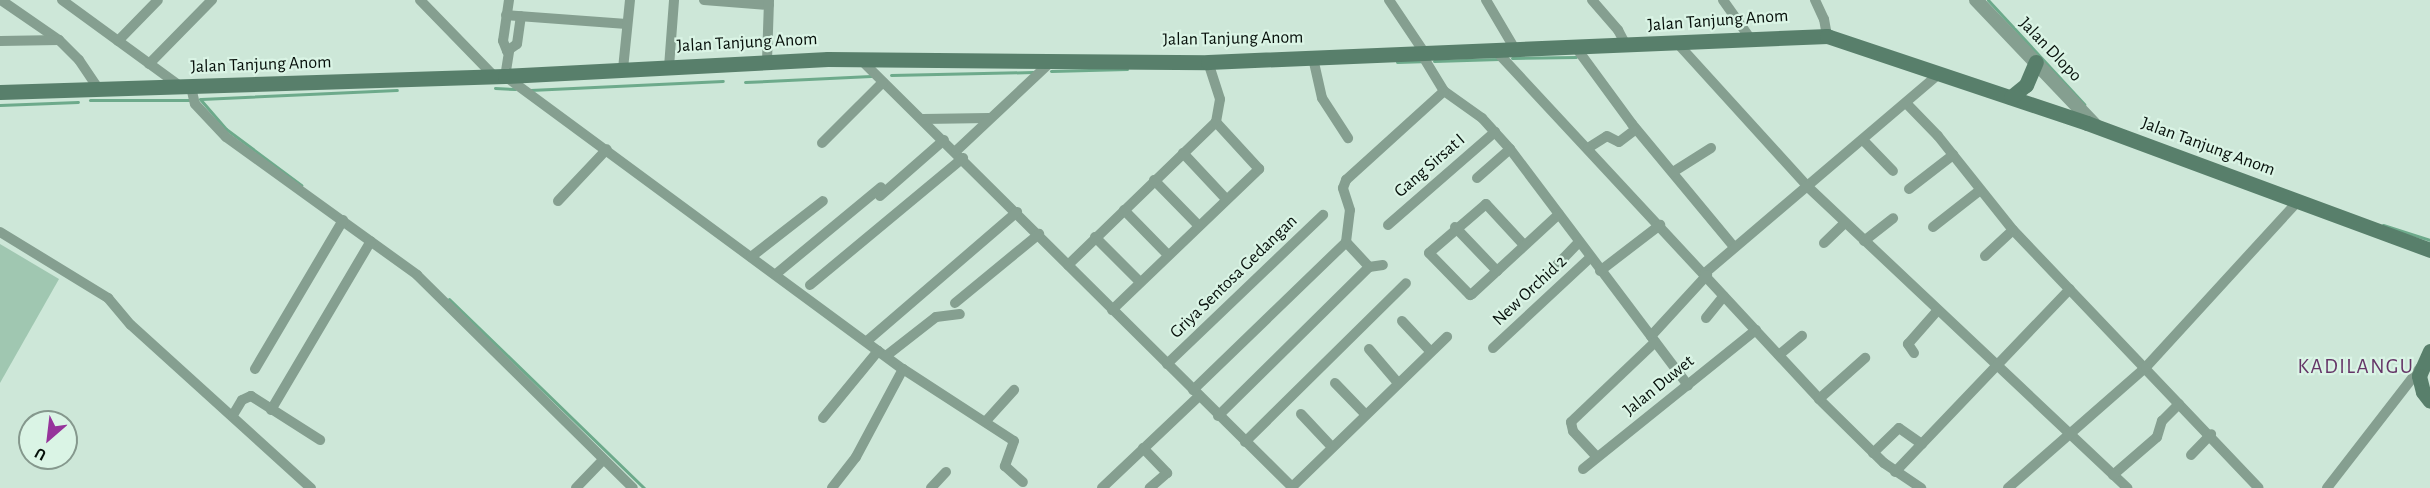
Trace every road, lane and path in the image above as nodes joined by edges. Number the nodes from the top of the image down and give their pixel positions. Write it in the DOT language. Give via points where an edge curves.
graph roads {
  1 [pos="1,0"];
  2 [pos="62,0"];
  3 [pos="158,0"];
  4 [pos="212,0"];
  5 [pos="420,0"];
  6 [pos="509,0"];
  7 [pos="630,0"];
  8 [pos="674,0"];
  9 [pos="1389,0"];
  10 [pos="1486,0"];
  11 [pos="1592,0"];
  12 [pos="1723,0"];
  13 [pos="1815,0"];
  14 [pos="1976,0"];
  15 [pos="706,1"];
  16 [pos="769,3"];
  17 [pos="76,4"];
  18 [pos="506,15"];
  19 [pos="521,16"];
  20 [pos="627,24"];
  21 [pos="1827,36"];
  22 [pos="1750,38"];
  23 [pos="59,40"];
  24 [pos="118,40"];
  25 [pos="0,41"];
  26 [pos="1678,44"];
  27 [pos="1627,47"];
  28 [pos="1577,49"];
  29 [pos="1516,51"];
  30 [pos="509,52"];
  31 [pos="1497,52"];
  32 [pos="1424,55"];
  33 [pos="1313,57"];
  34 [pos="859,58"];
  35 [pos="767,61"];
  36 [pos="1052,61"];
  37 [pos="1208,62"];
  38 [pos="2036,62"];
  39 [pos="149,64"];
  40 [pos="669,67"];
  41 [pos="623,69"];
  42 [pos="1940,73"];
  43 [pos="506,79"];
  44 [pos="883,82"];
  45 [pos="97,87"];
  46 [pos="182,90"];
  47 [pos="1444,91"];
  48 [pos="0,92"];
  49 [pos="2011,96"];
  50 [pos="1906,103"];
  51 [pos="989,118"];
  52 [pos="923,119"];
  53 [pos="1216,122"];
  54 [pos="2097,127"];
  55 [pos="1636,129"];
  56 [pos="1495,132"];
  57 [pos="1347,138"];
  58 [pos="944,140"];
  59 [pos="1863,140"];
  60 [pos="822,143"];
  61 [pos="1588,148"];
  62 [pos="1711,148"];
  63 [pos="608,149"];
  64 [pos="1510,149"];
  65 [pos="1183,153"];
  66 [pos="959,154"];
  67 [pos="1953,155"];
  68 [pos="1893,171"];
  69 [pos="1673,172"];
  70 [pos="1478,178"];
  71 [pos="1154,180"];
  72 [pos="1808,187"];
  73 [pos="1909,189"];
  74 [pos="1979,191"];
  75 [pos="1226,199"];
  76 [pos="558,201"];
  77 [pos="823,201"];
  78 [pos="2298,201"];
  79 [pos="1124,210"];
  80 [pos="1017,212"];
  81 [pos="1558,214"];
  82 [pos="1323,215"];
  83 [pos="1893,218"];
  84 [pos="343,220"];
  85 [pos="1845,223"];
  86 [pos="1388,225"];
  87 [pos="1660,225"];
  88 [pos="1198,226"];
  89 [pos="1455,227"];
  90 [pos="1933,227"];
  91 [pos="2013,230"];
  92 [pos="0,232"];
  93 [pos="1039,234"];
  94 [pos="1095,237"];
  95 [pos="371,241"];
  96 [pos="1864,241"];
  97 [pos="1346,242"];
  98 [pos="1578,243"];
  99 [pos="1824,243"];
  100 [pos="1524,245"];
  101 [pos="1734,247"];
  102 [pos="2430,250"];
  103 [pos="1168,255"];
  104 [pos="1985,256"];
  105 [pos="751,257"];
  106 [pos="1590,258"];
  107 [pos="1068,265"];
  108 [pos="1383,265"];
  109 [pos="1368,267"];
  110 [pos="1554,268"];
  111 [pos="1497,271"];
  112 [pos="1600,271"];
  113 [pos="776,274"];
  114 [pos="1706,274"];
  115 [pos="1140,282"];
  116 [pos="1406,283"];
  117 [pos="810,285"];
  118 [pos="2070,289"];
  119 [pos="1724,296"];
  120 [pos="1112,310"];
  121 [pos="1937,311"];
  122 [pos="1706,318"];
  123 [pos="1402,321"];
  124 [pos="1756,330"];
  125 [pos="1802,336"];
  126 [pos="1448,337"];
  127 [pos="1653,339"];
  128 [pos="867,341"];
  129 [pos="1493,348"];
  130 [pos="1369,349"];
  131 [pos="2430,351"];
  132 [pos="1431,352"];
  133 [pos="882,353"];
  134 [pos="1914,353"];
  135 [pos="1779,355"];
  136 [pos="1865,358"];
  137 [pos="1167,364"];
  138 [pos="2421,366"];
  139 [pos="2146,367"];
  140 [pos="1996,368"];
  141 [pos="255,369"];
  142 [pos="903,369"];
  143 [pos="1335,383"];
  144 [pos="1398,383"];
  145 [pos="1688,385"];
  146 [pos="1014,390"];
  147 [pos="1196,393"];
  148 [pos="1819,399"];
  149 [pos="2430,401"];
  150 [pos="2179,404"];
  151 [pos="271,410"];
  152 [pos="1301,414"];
  153 [pos="1365,414"];
  154 [pos="233,415"];
  155 [pos="1218,416"];
  156 [pos="823,418"];
  157 [pos="986,421"];
  158 [pos="2211,434"];
  159 [pos="2070,435"];
  160 [pos="320,440"];
  161 [pos="1245,442"];
  162 [pos="1922,444"];
  163 [pos="1332,447"];
  164 [pos="1143,448"];
  165 [pos="1873,453"];
  166 [pos="2191,455"];
  167 [pos="1597,457"];
  168 [pos="600,463"];
  169 [pos="1583,469"];
  170 [pos="946,472"];
  171 [pos="1895,472"];
  172 [pos="1023,482"];
  173 [pos="2118,483"];
  174 [pos="2258,487"];
  175 [pos="311,488"];
  176 [pos="576,488"];
  177 [pos="633,488"];
  178 [pos="832,488"];
  179 [pos="931,488"];
  180 [pos="1102,488"];
  181 [pos="1150,488"];
  182 [pos="1293,488"];
  183 [pos="1921,488"];
  184 [pos="2008,488"];
  185 [pos="2327,488"];
  1 -- 23 [label="street"];
  2 -- 17 [label="street"];
  3 -- 24 [label="street"];
  4 -- 39 [label="street"];
  5 -- 43 [label="street"];
  6 -- 18 [label="street"];
  7 -- 20 [label="street"];
  8 -- 40 [label="street"];
  9 -- 32 [label="street"];
  10 -- 29 [label="street"];
  11 -- 27 [label="street"];
  12 -- 22 [label="street"];
  13 -- 21 [label="street"];
  14 -- 38 [label="street, Jalan Dlopo"];
  15 -- 16 [label="street"];
  16 -- 35 [label="street"];
  17 -- 24 [label="street"];
  18 -- 19 [label="street"];
  18 -- 30 [label="street" via="503,46"];
  19 -- 20 [label="street"];
  19 -- 30 [label="street" via="517,44"];
  20 -- 41 [label="street"];
  21 -- 22 [label="main road, Jalan Tanjung Anom"];
  21 -- 42 [label="main road, Jalan Tanjung Anom"];
  22 -- 26 [label="main road, Jalan Tanjung Anom"];
  23 -- 25 [label="street"];
  23 -- 45 [label="street"];
  24 -- 39 [label="street"];
  26 -- 27 [label="main road, Jalan Tanjung Anom"];
  26 -- 72 [label="street"];
  27 -- 28 [label="main road, Jalan Tanjung Anom"];
  28 -- 29 [label="main road, Jalan Tanjung Anom"];
  28 -- 55 [label="street"];
  29 -- 31 [label="main road, Jalan Tanjung Anom"];
  30 -- 43 [label="street"];
  31 -- 32 [label="main road, Jalan Tanjung Anom"];
  31 -- 61 [label="street"];
  32 -- 33 [label="main road, Jalan Tanjung Anom"];
  32 -- 47 [label="street"];
  33 -- 37 [label="main road, Jalan Tanjung Anom"];
  33 -- 57 [label="street" via="1322,98"];
  34 -- 35 [label="main road, Jalan Tanjung Anom"];
  34 -- 36 [label="main road, Jalan Tanjung Anom"];
  34 -- 44 [label="street"];
  35 -- 40 [label="main road, Jalan Tanjung Anom"];
  36 -- 37 [label="main road, Jalan Tanjung Anom"];
  36 -- 51 [label="street"];
  37 -- 53 [label="street" via="1220,99"];
  38 -- 49 [label="main road" via="2026,85"];
  38 -- 54 [label="street, Jalan Dlopo"];
  39 -- 46 [label="street"];
  40 -- 41 [label="main road, Jalan Tanjung Anom"];
  41 -- 43 [label="main road, Jalan Tanjung Anom"];
  42 -- 49 [label="main road, Jalan Tanjung Anom"];
  42 -- 50 [label="street"];
  43 -- 46 [label="main road, Jalan Tanjung Anom"];
  43 -- 63 [label="street"];
  44 -- 52 [label="street"];
  44 -- 60 [label="street"];
  45 -- 46 [label="main road, Jalan Tanjung Anom"];
  45 -- 48 [label="main road, Jalan Tanjung Anom"];
  46 -- 84 [label="street" via="238,147"];
  47 -- 56 [label="street"];
  47 -- 97 [label="street" via="1346,180 1344,188 1350,210"];
  49 -- 54 [label="main road, Jalan Tanjung Anom"];
  50 -- 59 [label="street"];
  50 -- 67 [label="street"];
  51 -- 52 [label="street"];
  51 -- 66 [label="street"];
  52 -- 58 [label="street"];
  53 -- 65 [label="street"];
  53 -- 75 [label="street" via="1259,167"];
  54 -- 78 [label="main road, Jalan Tanjung Anom"];
  55 -- 61 [label="street" via="1619,141 1605,136"];
  55 -- 69 [label="street"];
  56 -- 64 [label="street"];
  56 -- 86 [label="street, Gang Sirsat I"];
  58 -- 66 [label="street"];
  58 -- 113 [label="street"];
  59 -- 68 [label="street"];
  59 -- 72 [label="street"];
  61 -- 87 [label="street"];
  62 -- 69 [label="street"];
  63 -- 76 [label="street"];
  63 -- 105 [label="street"];
  64 -- 70 [label="street"];
  64 -- 81 [label="street"];
  65 -- 71 [label="street"];
  65 -- 75 [label="street"];
  66 -- 80 [label="street"];
  66 -- 117 [label="street"];
  67 -- 73 [label="street"];
  67 -- 74 [label="street"];
  69 -- 101 [label="street"];
  71 -- 79 [label="street"];
  71 -- 88 [label="street"];
  72 -- 85 [label="street"];
  72 -- 101 [label="street"];
  74 -- 90 [label="street"];
  74 -- 91 [label="street"];
  75 -- 88 [label="street"];
  77 -- 105 [label="street"];
  78 -- 102 [label="main road, Jalan Tanjung Anom"];
  78 -- 139 [label="street"];
  79 -- 94 [label="street"];
  79 -- 103 [label="street"];
  80 -- 93 [label="street"];
  80 -- 128 [label="street"];
  81 -- 98 [label="street"];
  81 -- 100 [label="street"];
  82 -- 137 [label="street, Griya Sentosa Gedangan"];
  83 -- 96 [label="street"];
  84 -- 95 [label="street"];
  84 -- 141 [label="street"];
  85 -- 96 [label="street"];
  85 -- 99 [label="street"];
  87 -- 112 [label="street"];
  87 -- 114 [label="street"];
  88 -- 103 [label="street"];
  89 -- 100 [label="street" via="1489,204"];
  89 -- 111 [label="street"];
  89 -- 111 [label="street" via="1430,250 1431,259 1468,295"];
  91 -- 104 [label="street"];
  91 -- 118 [label="street"];
  92 -- 154 [label="street" via="108,298 131,325"];
  93 -- 107 [label="street"];
  93 -- 133 [label="street" via="958,309 936,317"];
  94 -- 107 [label="street"];
  94 -- 115 [label="street"];
  95 -- 151 [label="street"];
  95 -- 177 [label="street" via="439,296"];
  96 -- 121 [label="street"];
  97 -- 109 [label="street"];
  97 -- 147 [label="street"];
  98 -- 106 [label="street"];
  98 -- 110 [label="street"];
  100 -- 111 [label="street"];
  101 -- 114 [label="street"];
  103 -- 115 [label="street"];
  105 -- 113 [label="street"];
  106 -- 112 [label="street"];
  106 -- 129 [label="street, New Orchid 2"];
  107 -- 120 [label="street"];
  108 -- 109 [label="street"];
  109 -- 155 [label="street"];
  112 -- 127 [label="street"];
  113 -- 128 [label="street"];
  114 -- 119 [label="street"];
  114 -- 127 [label="street"];
  115 -- 120 [label="street"];
  116 -- 161 [label="street"];
  118 -- 139 [label="street"];
  118 -- 140 [label="street"];
  119 -- 122 [label="street"];
  119 -- 124 [label="street"];
  120 -- 137 [label="street"];
  121 -- 134 [label="street" via="1908,344"];
  121 -- 140 [label="street"];
  123 -- 132 [label="street"];
  124 -- 135 [label="street"];
  124 -- 145 [label="street, Jalan Duwet"];
  125 -- 135 [label="street"];
  126 -- 132 [label="street"];
  127 -- 145 [label="street"];
  127 -- 167 [label="street" via="1571,422 1573,431"];
  128 -- 133 [label="street"];
  130 -- 144 [label="street"];
  131 -- 138 [label="main road"];
  132 -- 144 [label="street"];
  133 -- 142 [label="street"];
  133 -- 156 [label="street"];
  135 -- 148 [label="street"];
  136 -- 148 [label="street"];
  137 -- 147 [label="street"];
  138 -- 149 [label="main road" via="2419,382"];
  138 -- 185 [label="street"];
  139 -- 150 [label="street"];
  139 -- 159 [label="street"];
  140 -- 159 [label="street"];
  140 -- 162 [label="street"];
  142 -- 157 [label="street"];
  142 -- 178 [label="street" via="856,457"];
  143 -- 153 [label="street"];
  144 -- 153 [label="street"];
  145 -- 167 [label="street, Jalan Duwet"];
  146 -- 157 [label="street"];
  147 -- 155 [label="street"];
  147 -- 164 [label="street"];
  148 -- 165 [label="street"];
  150 -- 158 [label="street"];
  150 -- 173 [label="street" via="2162,421 2157,437"];
  151 -- 154 [label="street" via="247,396"];
  151 -- 160 [label="street"];
  152 -- 163 [label="street"];
  153 -- 163 [label="street"];
  154 -- 175 [label="street"];
  155 -- 161 [label="street"];
  157 -- 172 [label="street" via="1014,441 1005,466"];
  158 -- 166 [label="street"];
  158 -- 174 [label="street"];
  159 -- 173 [label="street"];
  159 -- 184 [label="street"];
  161 -- 182 [label="street"];
  162 -- 165 [label="street" via="1899,428"];
  162 -- 171 [label="street"];
  163 -- 182 [label="street"];
  164 -- 180 [label="street"];
  164 -- 181 [label="street" via="1167,473"];
  165 -- 171 [label="street"];
  167 -- 169 [label="street, Jalan Duwet"];
  168 -- 176 [label="street"];
  170 -- 179 [label="street"];
  171 -- 183 [label="street"];
}
